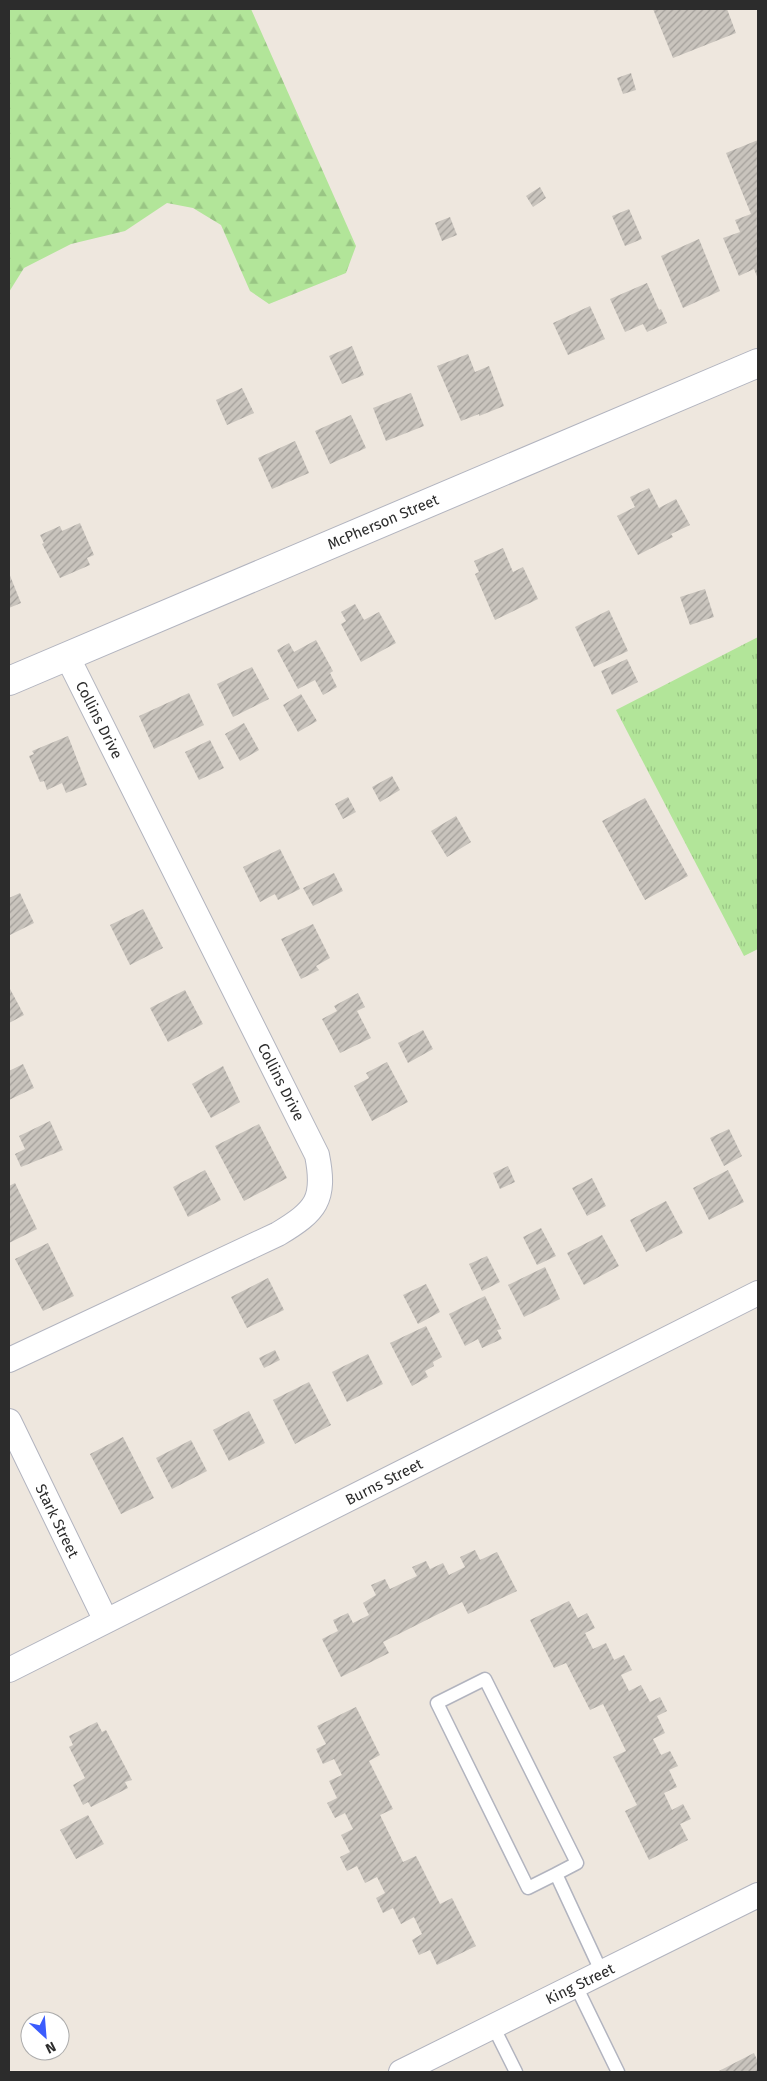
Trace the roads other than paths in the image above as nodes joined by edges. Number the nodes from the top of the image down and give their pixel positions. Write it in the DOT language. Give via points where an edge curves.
graph roads {
  1 [pos="758,363"];
  2 [pos="67,656"];
  3 [pos="9,681"];
  4 [pos="758,1293"];
  5 [pos="9,1360"];
  6 [pos="9,1421"];
  7 [pos="106,1621"];
  8 [pos="9,1670"];
  9 [pos="556,1874"];
  10 [pos="758,1895"];
  11 [pos="602,1973"];
  12 [pos="576,1986"];
  13 [pos="493,2026"];
  14 [pos="401,2072"];
  15 [pos="516,2072"];
  16 [pos="618,2072"];
  1 -- 2 [label="street, McPherson Street"];
  2 -- 3 [label="street, McPherson Street"];
  2 -- 5 [label="street, Collins Drive" via="317,1155 322,1177 314,1205 302,1220"];
  4 -- 7 [label="street, Burns Street"];
  6 -- 7 [label="street, Stark Street"];
  7 -- 8 [label="street, Burns Street"];
  9 -- 9 [label="lane" via="577,1864 485,1679 437,1703 528,1888"];
  9 -- 11 [label="lane"];
  10 -- 11 [label="street, King Street"];
  11 -- 12 [label="street, King Street"];
  12 -- 13 [label="street, King Street"];
  12 -- 16 [label="lane"];
  13 -- 14 [label="street, King Street"];
  13 -- 15 [label="lane"];
}
